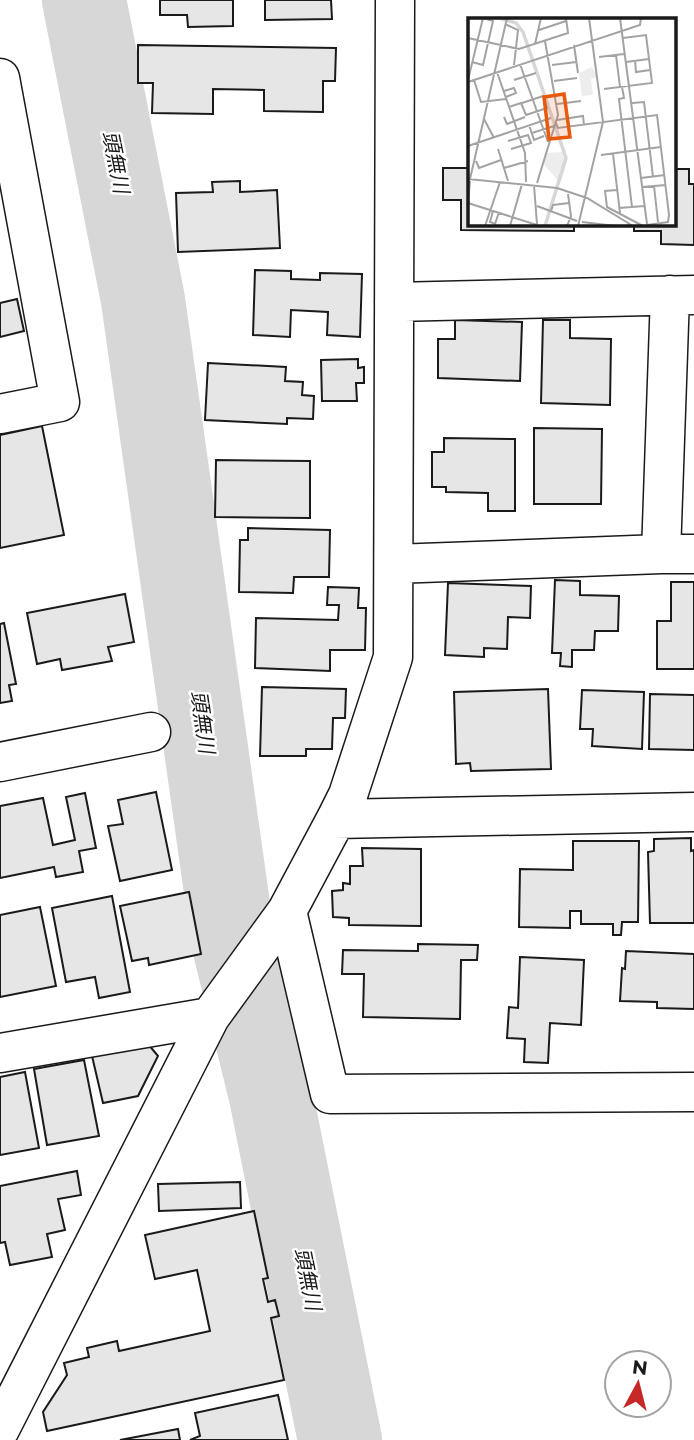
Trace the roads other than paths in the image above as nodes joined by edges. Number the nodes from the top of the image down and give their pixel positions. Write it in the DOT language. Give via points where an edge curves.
graph roads {
  1 [pos="395,0"];
  2 [pos="0,78"];
  3 [pos="682,295"];
  4 [pos="394,302"];
  5 [pos="0,414"];
  6 [pos="677,554"];
  7 [pos="394,564"];
  8 [pos="151,732"];
  9 [pos="0,762"];
  10 [pos="694,812"];
  11 [pos="336,820"];
  12 [pos="288,911"];
  13 [pos="210,1017"];
  14 [pos="0,1053"];
  15 [pos="694,1092"];
  16 [pos="0,1429"];
  1 -- 4 [label="street"];
  2 -- 5 [label="street" via="60,402"];
  3 -- 4 [label="street"];
  3 -- 6 [label="street"];
  4 -- 7 [label="street"];
  6 -- 7 [label="street"];
  7 -- 11 [label="street" via="393,657"];
  8 -- 9 [label="street"];
  10 -- 11 [label="street"];
  11 -- 12 [label="street"];
  12 -- 13 [label="street"];
  12 -- 15 [label="street" via="330,1094"];
  13 -- 14 [label="street"];
  13 -- 16 [label="street"];
}
